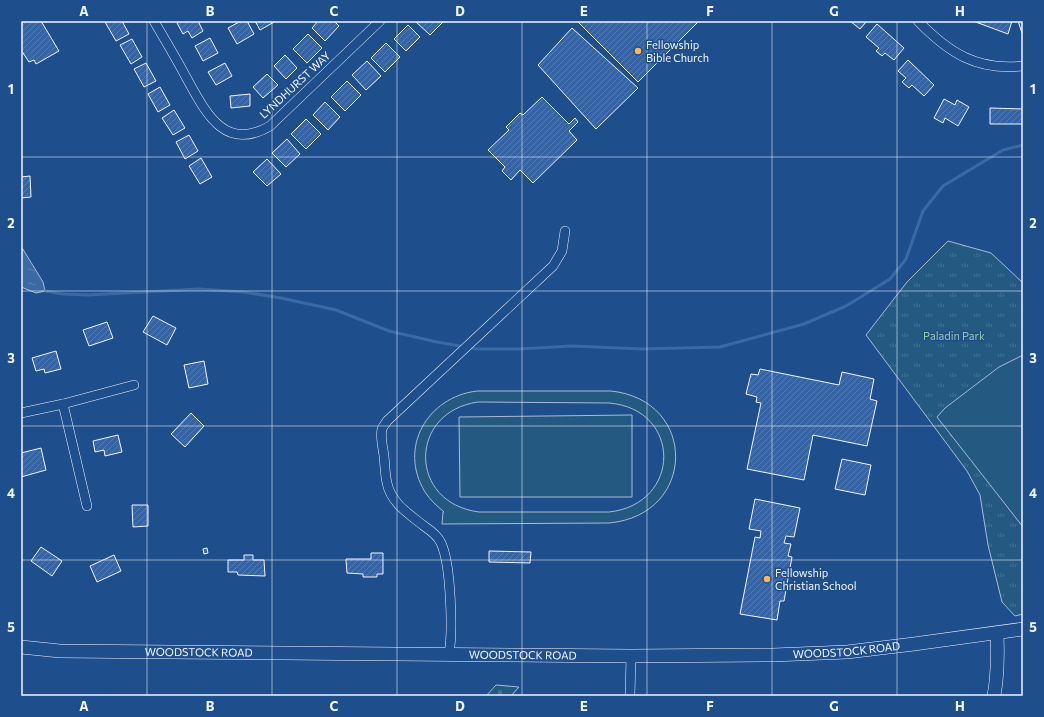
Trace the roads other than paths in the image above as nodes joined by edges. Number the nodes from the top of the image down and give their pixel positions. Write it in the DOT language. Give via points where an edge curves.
graph roads {
  1 [pos="154,21"];
  2 [pos="380,21"];
  3 [pos="918,21"];
  4 [pos="1023,66"];
  5 [pos="566,231"];
  6 [pos="134,385"];
  7 [pos="63,404"];
  8 [pos="21,413"];
  9 [pos="87,506"];
  10 [pos="1023,629"];
  11 [pos="997,633"];
  12 [pos="21,647"];
  13 [pos="449,654"];
  14 [pos="630,656"];
  15 [pos="630,696"];
  16 [pos="994,696"];
  1 -- 2 [label="street, LYNDHURST WAY" via="208,115 223,129 243,135 253,134 270,126"];
  3 -- 4 [label="street" via="956,54 993,66"];
  5 -- 13 [label="street" via="562,251 553,266 387,421 382,429 390,493 397,504 441,542 450,596"];
  6 -- 7 [label="street"];
  7 -- 8 [label="street"];
  7 -- 9 [label="street"];
  10 -- 11 [label="street, WOODSTOCK ROAD"];
  11 -- 14 [label="street, WOODSTOCK ROAD" via="847,652"];
  11 -- 16 [label="street" via="998,677"];
  12 -- 13 [label="street, WOODSTOCK ROAD" via="60,651"];
  13 -- 14 [label="street, WOODSTOCK ROAD"];
  14 -- 15 [label="street"];
}
